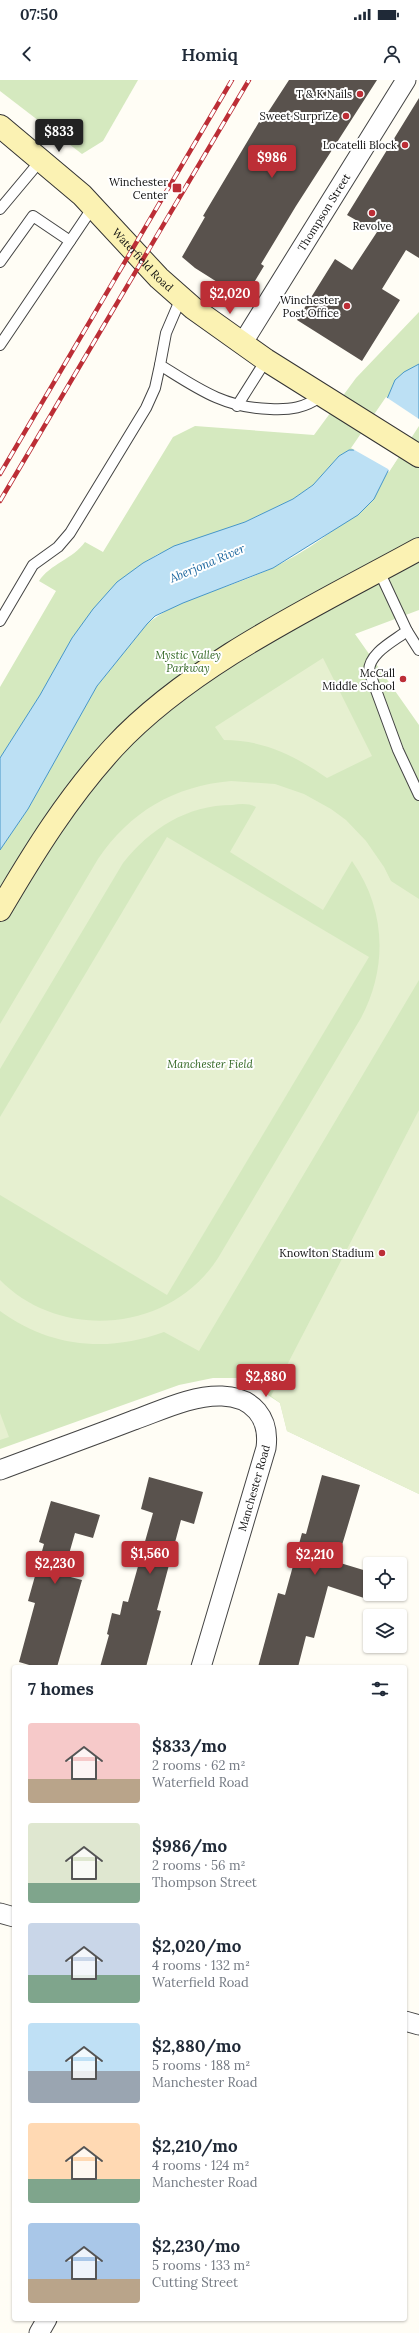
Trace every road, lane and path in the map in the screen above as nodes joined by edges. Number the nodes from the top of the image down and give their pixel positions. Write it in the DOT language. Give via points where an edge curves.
graph roads {
  1 [pos="406,80"];
  2 [pos="0,126"];
  3 [pos="41,160"];
  4 [pos="93,207"];
  5 [pos="0,209"];
  6 [pos="70,241"];
  7 [pos="0,262"];
  8 [pos="181,298"];
  9 [pos="242,344"];
  10 [pos="0,345"];
  11 [pos="266,360"];
  12 [pos="160,366"];
  13 [pos="322,396"];
  14 [pos="237,406"];
  15 [pos="413,452"];
  16 [pos="419,550"];
  17 [pos="379,571"];
  18 [pos="0,621"];
  19 [pos="407,631"];
  20 [pos="419,650"];
  21 [pos="419,795"];
  22 [pos="0,910"];
  23 [pos="0,1471"];
  24 [pos="203,1665"];
  25 [pos="0,1913"];
  26 [pos="12,1916"];
  27 [pos="407,2022"];
  28 [pos="419,2025"];
  29 [pos="46,2321"];
  30 [pos="39,2333"];
  1 -- 9 [label="street, Thompson Street"];
  2 -- 3 [label="main road, Waterfield Road"];
  3 -- 4 [label="main road, Waterfield Road"];
  3 -- 5 [label="lane"];
  4 -- 6 [label="lane"];
  4 -- 8 [label="main road, Waterfield Road"];
  6 -- 7 [label="lane" via="33,216"];
  6 -- 10 [label="lane"];
  8 -- 9 [label="main road, Waterfield Road"];
  8 -- 12 [label="lane" via="166,333"];
  9 -- 11 [label="main road, Waterfield Road"];
  11 -- 13 [label="main road, Waterfield Road"];
  11 -- 14 [label="lane"];
  12 -- 14 [label="lane" via="215,397"];
  12 -- 18 [label="lane" via="155,388 146,408 70,533 58,547 33,565"];
  13 -- 14 [label="lane" via="305,406 290,410"];
  13 -- 15 [label="main road, Waterfield Road"];
  16 -- 17 [label="main road"];
  17 -- 19 [label="lane"];
  17 -- 22 [label="main road" via="256,639 147,716 114,748 63,809"];
  19 -- 20 [label="lane"];
  19 -- 21 [label="lane" via="375,655 369,665 369,671 398,750"];
  23 -- 24 [label="street, Manchester Road" via="196,1399 231,1397 240,1399 255,1409 267,1430 266,1448"];
  25 -- 26 [label="street"];
  27 -- 28 [label="street"];
  29 -- 30 [label="street"];
}
